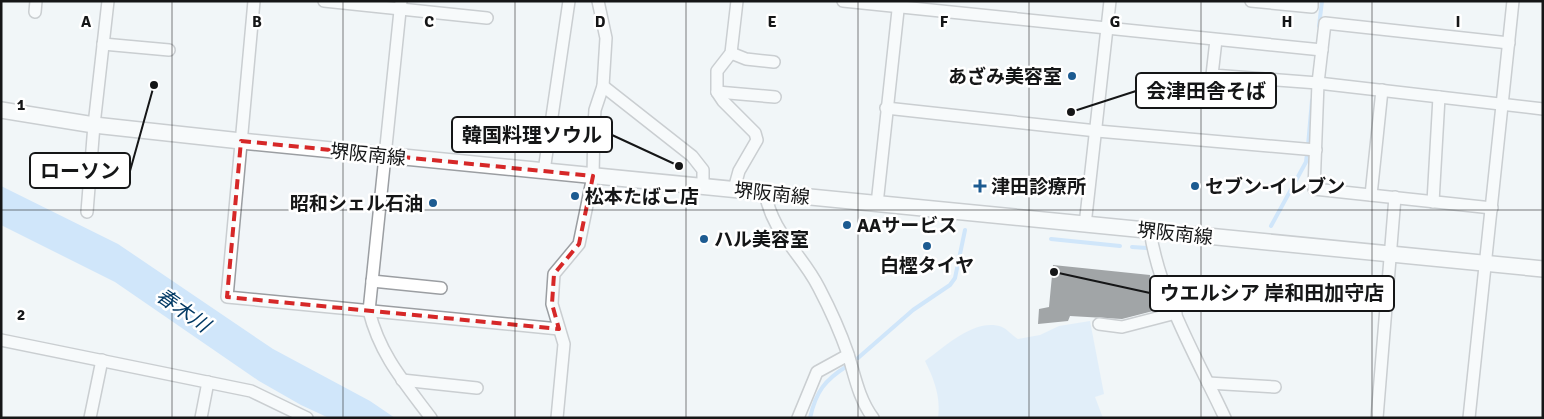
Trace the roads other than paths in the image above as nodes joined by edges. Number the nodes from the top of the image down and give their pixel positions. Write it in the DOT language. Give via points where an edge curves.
graph roads {
  1 [pos="108,1"];
  2 [pos="254,1"];
  3 [pos="324,1"];
  4 [pos="569,1"];
  5 [pos="598,1"];
  6 [pos="737,1"];
  7 [pos="843,1"];
  8 [pos="1110,1"];
  9 [pos="1251,1"];
  10 [pos="1312,1"];
  11 [pos="1513,1"];
  12 [pos="899,4"];
  13 [pos="400,5"];
  14 [pos="487,18"];
  15 [pos="1107,29"];
  16 [pos="1216,40"];
  17 [pos="1509,43"];
  18 [pos="103,44"];
  19 [pos="169,50"];
  20 [pos="1322,50"];
  21 [pos="730,53"];
  22 [pos="768,58"];
  23 [pos="1318,83"];
  24 [pos="602,86"];
  25 [pos="1382,90"];
  26 [pos="717,92"];
  27 [pos="775,97"];
  28 [pos="1439,97"];
  29 [pos="1502,105"];
  30 [pos="886,108"];
  31 [pos="1543,109"];
  32 [pos="1,110"];
  33 [pos="94,125"];
  34 [pos="1097,132"];
  35 [pos="241,141"];
  36 [pos="1316,150"];
  37 [pos="386,155"];
  38 [pos="544,171"];
  39 [pos="593,176"];
  40 [pos="703,185"];
  41 [pos="734,189"];
  42 [pos="765,192"];
  43 [pos="1371,195"];
  44 [pos="1395,197"];
  45 [pos="1433,202"];
  46 [pos="877,204"];
  47 [pos="1492,208"];
  48 [pos="87,212"];
  49 [pos="1085,225"];
  50 [pos="1150,231"];
  51 [pos="1389,254"];
  52 [pos="1486,264"];
  53 [pos="1543,269"];
  54 [pos="372,281"];
  55 [pos="441,288"];
  56 [pos="369,311"];
  57 [pos="1176,313"];
  58 [pos="1098,324"];
  59 [pos="559,329"];
  60 [pos="1,340"];
  61 [pos="848,354"];
  62 [pos="102,360"];
  63 [pos="402,380"];
  64 [pos="208,382"];
  65 [pos="1208,382"];
  66 [pos="1268,383"];
  67 [pos="477,388"];
  68 [pos="90,418"];
  69 [pos="201,418"];
  70 [pos="307,418"];
  71 [pos="431,418"];
  72 [pos="557,418"];
  73 [pos="798,418"];
  74 [pos="873,418"];
  75 [pos="1225,418"];
  76 [pos="1377,418"];
  77 [pos="1469,418"];
  1 -- 18 [label="street"];
  2 -- 35 [label="street"];
  3 -- 13 [label="street"];
  4 -- 38 [label="street"];
  5 -- 24 [label="street" via="606,38"];
  6 -- 21 [label="street"];
  7 -- 12 [label="street"];
  8 -- 15 [label="street"];
  9 -- 10 [label="street" via="1312,7"];
  11 -- 17 [label="street"];
  12 -- 15 [label="street"];
  12 -- 30 [label="street"];
  13 -- 14 [label="street"];
  13 -- 37 [label="street"];
  15 -- 16 [label="street"];
  15 -- 34 [label="street"];
  16 -- 20 [label="street"];
  16 -- 23 [label="street" via="1212,75"];
  17 -- 20 [label="street" via="1325,23"];
  17 -- 29 [label="street"];
  18 -- 19 [label="street"];
  18 -- 33 [label="street"];
  20 -- 23 [label="street"];
  21 -- 22 [label="street" via="746,59"];
  21 -- 26 [label="street" via="717,71"];
  23 -- 25 [label="street"];
  23 -- 36 [label="street"];
  24 -- 39 [label="street" via="594,117"];
  24 -- 40 [label="street" via="692,156 703,170"];
  25 -- 28 [label="street"];
  25 -- 43 [label="street"];
  26 -- 27 [label="street"];
  26 -- 41 [label="street" via="755,133 757,140 739,171"];
  28 -- 29 [label="street"];
  28 -- 45 [label="street"];
  29 -- 31 [label="street"];
  29 -- 47 [label="street"];
  30 -- 34 [label="street"];
  30 -- 46 [label="street"];
  32 -- 33 [label="main road, 堺阪南線"];
  33 -- 35 [label="main road, 堺阪南線"];
  33 -- 48 [label="street"];
  34 -- 36 [label="street"];
  34 -- 49 [label="street"];
  35 -- 37 [label="main road, 堺阪南線"];
  35 -- 56 [label="street" via="227,297"];
  36 -- 43 [label="street" via="1314,189"];
  37 -- 38 [label="main road, 堺阪南線"];
  37 -- 54 [label="street"];
  38 -- 39 [label="main road, 堺阪南線"];
  39 -- 40 [label="main road, 堺阪南線"];
  39 -- 59 [label="street" via="579,244 554,274 552,304"];
  40 -- 41 [label="main road, 堺阪南線"];
  41 -- 42 [label="main road, 堺阪南線"];
  42 -- 46 [label="main road, 堺阪南線"];
  42 -- 61 [label="street" via="778,231 818,285"];
  43 -- 44 [label="street"];
  44 -- 45 [label="street"];
  44 -- 51 [label="street"];
  45 -- 47 [label="street"];
  46 -- 49 [label="main road, 堺阪南線"];
  47 -- 52 [label="street"];
  49 -- 50 [label="main road, 堺阪南線"];
  50 -- 51 [label="main road, 堺阪南線"];
  50 -- 57 [label="street" via="1154,254"];
  51 -- 52 [label="main road, 堺阪南線"];
  51 -- 76 [label="street"];
  52 -- 53 [label="main road, 堺阪南線"];
  52 -- 77 [label="street"];
  54 -- 55 [label="street"];
  54 -- 56 [label="street"];
  56 -- 59 [label="street"];
  56 -- 63 [label="street" via="375,335"];
  57 -- 58 [label="street" via="1122,327"];
  57 -- 65 [label="street"];
  59 -- 72 [label="street" via="564,344"];
  60 -- 62 [label="street"];
  61 -- 73 [label="street" via="817,372"];
  61 -- 74 [label="street" via="864,406"];
  62 -- 64 [label="street"];
  62 -- 68 [label="street"];
  63 -- 67 [label="street"];
  63 -- 71 [label="street"];
  64 -- 69 [label="street"];
  64 -- 70 [label="street" via="263,395"];
  65 -- 66 [label="street"];
  65 -- 75 [label="street"];
}
